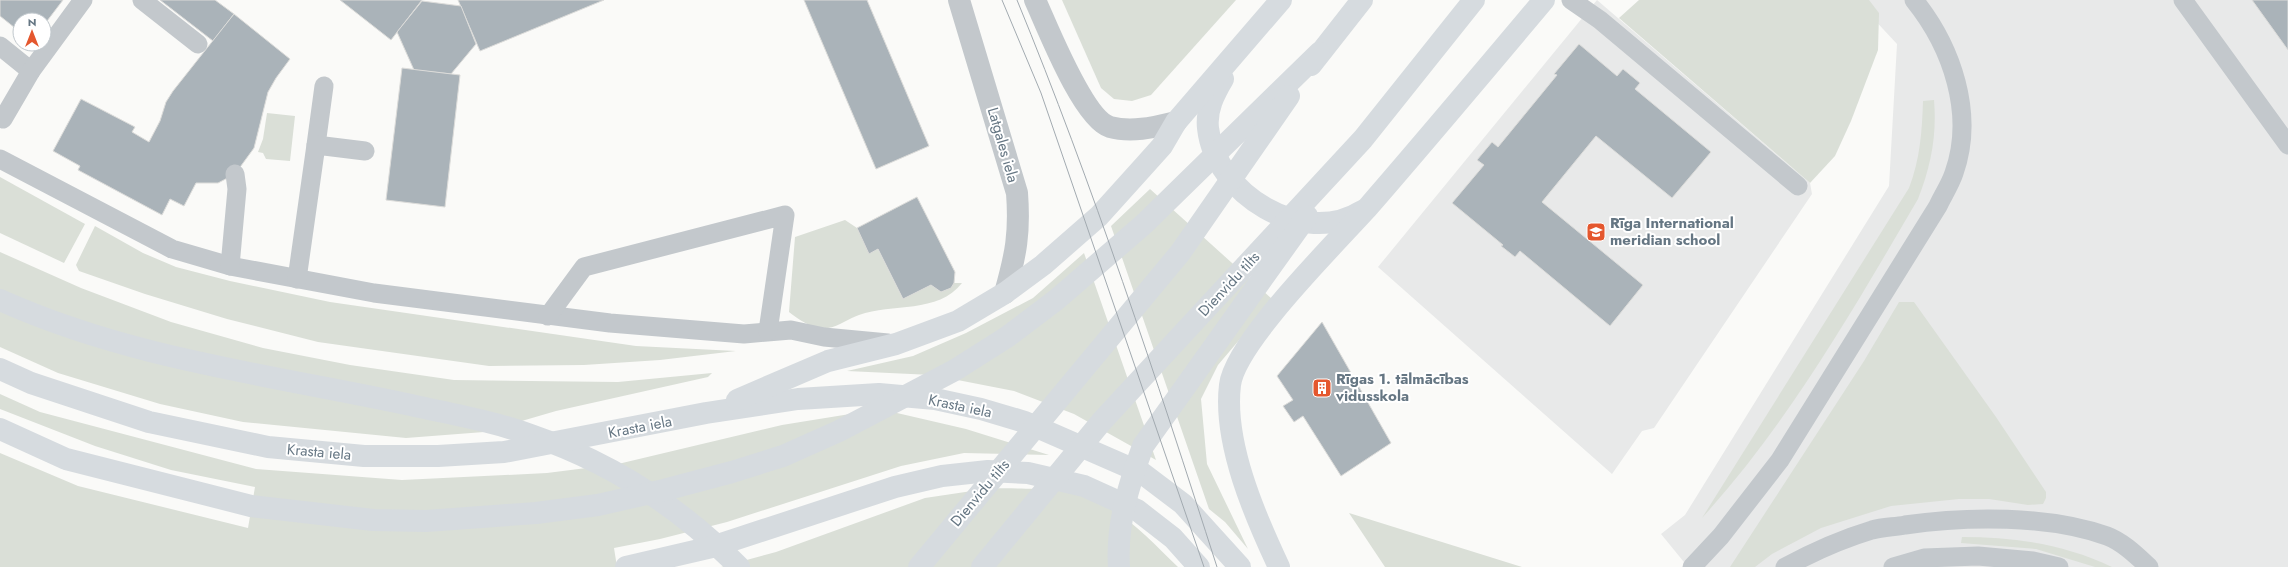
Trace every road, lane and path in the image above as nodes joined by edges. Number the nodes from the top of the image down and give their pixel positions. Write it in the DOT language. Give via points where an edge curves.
graph roads {
  1 [pos="83,0"];
  2 [pos="142,0"];
  3 [pos="959,0"];
  4 [pos="1035,0"];
  5 [pos="1281,0"];
  6 [pos="1362,0"];
  7 [pos="1474,0"];
  8 [pos="1544,0"];
  9 [pos="1571,0"];
  10 [pos="1914,0"];
  11 [pos="2183,0"];
  12 [pos="1257,29"];
  13 [pos="198,44"];
  14 [pos="0,46"];
  15 [pos="1319,53"];
  16 [pos="32,71"];
  17 [pos="324,86"];
  18 [pos="0,118"];
  19 [pos="1176,122"];
  20 [pos="1363,139"];
  21 [pos="316,145"];
  22 [pos="2288,145"];
  23 [pos="365,151"];
  24 [pos="0,158"];
  25 [pos="235,174"];
  26 [pos="1798,186"];
  27 [pos="1368,207"];
  28 [pos="230,266"];
  29 [pos="298,279"];
  30 [pos="1006,293"];
  31 [pos="0,300"];
  32 [pos="548,316"];
  33 [pos="768,331"];
  34 [pos="896,344"];
  35 [pos="0,369"];
  36 [pos="706,413"];
  37 [pos="0,429"];
  38 [pos="626,567"];
  39 [pos="739,567"];
  40 [pos="919,567"];
  41 [pos="982,567"];
  42 [pos="1119,567"];
  43 [pos="1199,567"];
  44 [pos="1240,567"];
  45 [pos="1279,567"];
  46 [pos="1692,567"];
  47 [pos="1785,567"];
  48 [pos="1893,567"];
  49 [pos="2059,567"];
  50 [pos="2149,567"];
  1 -- 16 [label="lane"];
  2 -- 13 [label="lane"];
  3 -- 30 [label="street, Latgales iela" via="1017,192 1019,223 1015,256"];
  4 -- 19 [label="street" via="1070,77 1094,116 1109,127 1126,129 1150,128"];
  5 -- 12 [label="highway"];
  6 -- 15 [label="highway, Dienvidu tilts"];
  7 -- 20 [label="highway, Dienvidu tilts"];
  8 -- 27 [label="highway"];
  9 -- 26 [label="lane" via="1600,20"];
  10 -- 46 [label="lane" via="1929,19 1949,57 1963,116 1954,173 1938,206 1780,460 1721,536"];
  11 -- 22 [label="lane"];
  12 -- 19 [label="highway"];
  12 -- 27 [label="highway" via="1213,96 1208,127 1220,166 1245,195 1281,215 1314,222 1329,222 1359,213"];
  14 -- 16 [label="lane"];
  15 -- 37 [label="highway" via="1144,224 1056,300 1007,338 898,402 783,456 664,490 598,505 536,513 426,521 373,520 251,506 66,459"];
  15 -- 40 [label="highway, Dienvidu tilts" via="1180,252"];
  16 -- 18 [label="lane" via="3,119"];
  17 -- 21 [label="lane"];
  19 -- 30 [label="highway" via="1158,150 1099,216 1043,265"];
  20 -- 41 [label="highway, Dienvidu tilts" via="1102,421"];
  20 -- 42 [label="highway" via="1143,446 1128,485 1122,520"];
  21 -- 23 [label="lane"];
  21 -- 29 [label="lane"];
  24 -- 28 [label="lane" via="172,249"];
  25 -- 28 [label="lane" via="237,189"];
  27 -- 45 [label="highway" via="1272,314 1241,357 1230,384 1230,422 1244,482"];
  28 -- 29 [label="lane"];
  29 -- 32 [label="lane" via="374,293"];
  30 -- 34 [label="highway" via="958,321"];
  31 -- 39 [label="highway" via="127,347 486,421 532,435 574,452 649,493 686,519"];
  32 -- 33 [label="lane" via="699,331 744,334"];
  32 -- 33 [label="lane" via="584,267 785,215"];
  33 -- 34 [label="lane" via="791,330 824,338"];
  34 -- 36 [label="highway" via="828,361"];
  35 -- 36 [label="highway, Krasta iela" via="31,383 149,422 268,447 364,456 438,456 504,452"];
  36 -- 44 [label="highway, Krasta iela" via="798,399 879,394 935,399 988,411 1025,422 1142,473 1183,504"];
  38 -- 43 [label="highway" via="712,547 807,518 895,487 942,476 988,471 1028,473 1084,486 1137,510 1173,538"];
  47 -- 50 [label="lane" via="1816,551 1873,530 1944,519 2003,519 2084,530 2109,537 2134,553"];
  48 -- 49 [label="lane" via="1924,558 1978,556 2032,561"];
}
